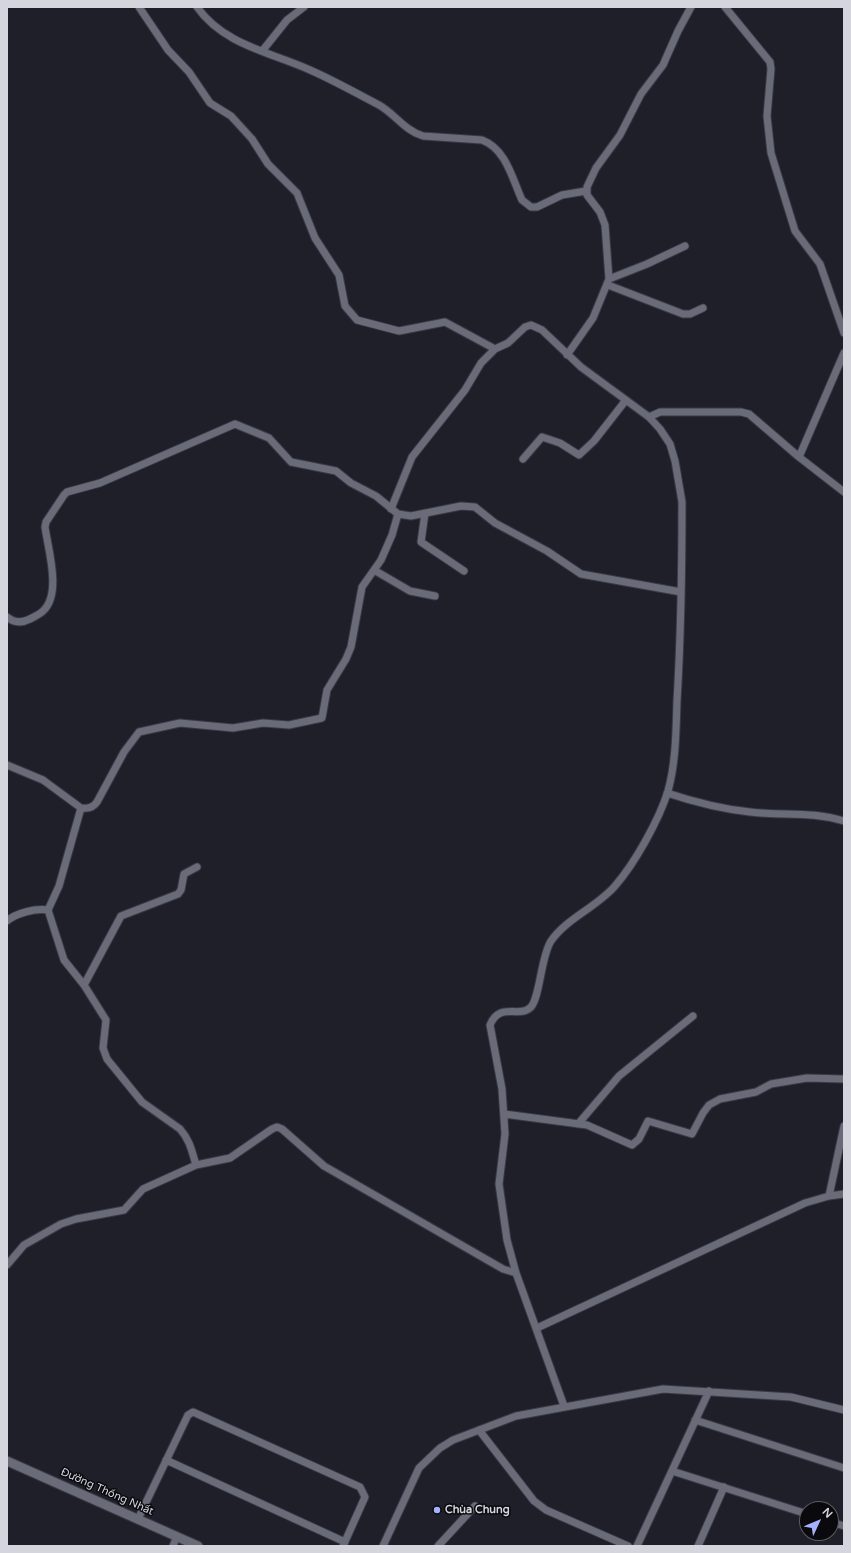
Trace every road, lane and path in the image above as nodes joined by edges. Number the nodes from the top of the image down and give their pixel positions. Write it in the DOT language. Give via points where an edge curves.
graph roads {
  1 [pos="139,7"];
  2 [pos="198,7"];
  3 [pos="304,7"];
  4 [pos="691,7"];
  5 [pos="726,7"];
  6 [pos="263,50"];
  7 [pos="586,191"];
  8 [pos="685,246"];
  9 [pos="609,282"];
  10 [pos="703,308"];
  11 [pos="844,333"];
  12 [pos="495,349"];
  13 [pos="844,353"];
  14 [pos="567,355"];
  15 [pos="626,400"];
  16 [pos="649,417"];
  17 [pos="799,457"];
  18 [pos="523,459"];
  19 [pos="844,492"];
  20 [pos="391,509"];
  21 [pos="425,513"];
  22 [pos="398,514"];
  23 [pos="374,570"];
  24 [pos="464,571"];
  25 [pos="681,592"];
  26 [pos="435,596"];
  27 [pos="7,617"];
  28 [pos="7,766"];
  29 [pos="667,792"];
  30 [pos="81,808"];
  31 [pos="844,821"];
  32 [pos="197,867"];
  33 [pos="48,910"];
  34 [pos="7,921"];
  35 [pos="84,985"];
  36 [pos="694,1016"];
  37 [pos="844,1079"];
  38 [pos="504,1114"];
  39 [pos="578,1124"];
  40 [pos="844,1126"];
  41 [pos="196,1165"];
  42 [pos="844,1194"];
  43 [pos="829,1196"];
  44 [pos="7,1265"];
  45 [pos="516,1273"];
  46 [pos="537,1328"];
  47 [pos="708,1391"];
  48 [pos="564,1406"];
  49 [pos="844,1410"];
  50 [pos="696,1420"];
  51 [pos="479,1430"];
  52 [pos="166,1460"];
  53 [pos="7,1461"];
  54 [pos="844,1468"];
  55 [pos="672,1471"];
  56 [pos="724,1487"];
  57 [pos="475,1506"];
  58 [pos="799,1511"];
  59 [pos="138,1519"];
  60 [pos="177,1536"];
  61 [pos="344,1544"];
  62 [pos="173,1546"];
  63 [pos="198,1546"];
  64 [pos="383,1546"];
  65 [pos="438,1546"];
  66 [pos="628,1546"];
  67 [pos="637,1546"];
  68 [pos="698,1546"];
  1 -- 12 [label="street" via="168,50 189,72 210,103 231,116 252,139 268,164 297,194 315,238 339,275 345,306 357,320 399,331 445,322"];
  2 -- 6 [label="street" via="218,30 232,39"];
  3 -- 6 [label="street" via="287,20"];
  4 -- 7 [label="street" via="663,65 641,94 617,140 596,168"];
  5 -- 11 [label="street" via="770,62 767,116 771,153 795,231 820,264"];
  6 -- 7 [label="street" via="310,70 381,106 414,133 423,136 482,140 491,144 504,159 526,205 537,207 568,194"];
  7 -- 9 [label="street" via="605,225"];
  8 -- 9 [label="street"];
  9 -- 10 [label="street" via="683,314 690,314"];
  9 -- 14 [label="street" via="593,318"];
  12 -- 14 [label="street" via="531,326 542,330"];
  12 -- 20 [label="street" via="481,362 465,390 416,451"];
  13 -- 17 [label="street"];
  14 -- 15 [label="street"];
  15 -- 16 [label="street"];
  15 -- 18 [label="street" via="594,441 579,455 560,443 542,437"];
  16 -- 17 [label="street" via="660,412 749,414"];
  16 -- 25 [label="street" via="670,444 680,482"];
  17 -- 19 [label="street"];
  20 -- 22 [label="street"];
  20 -- 27 [label="street" via="376,496 351,483 336,471 291,462 269,438 240,424 230,425 100,483 67,492 61,497 44,527 53,577 48,604 43,611 28,620 15,622"];
  21 -- 22 [label="street" via="411,516"];
  21 -- 24 [label="street" via="421,542"];
  21 -- 25 [label="street" via="461,506 475,507 581,574"];
  22 -- 23 [label="street" via="392,536"];
  23 -- 26 [label="street" via="410,591"];
  23 -- 30 [label="street" via="362,587 351,647 327,690 322,718 289,724 264,723 234,728 180,723 139,732 124,752 95,805 87,809"];
  25 -- 29 [label="street" via="674,758"];
  28 -- 30 [label="street" via="43,780"];
  29 -- 31 [label="street" via="697,803 751,812 818,814"];
  29 -- 38 [label="street" via="651,831 614,887 552,940 547,949 533,1005 525,1011 503,1012 493,1018 490,1025 501,1078"];
  30 -- 33 [label="street" via="59,886"];
  32 -- 35 [label="street" via="184,874 178,894 121,916"];
  33 -- 34 [label="street" via="18,915"];
  33 -- 35 [label="street" via="64,960"];
  35 -- 41 [label="street" via="106,1020 103,1048 106,1060 142,1102 185,1135"];
  36 -- 39 [label="street" via="619,1076"];
  37 -- 39 [label="street" via="814,1078 771,1084 756,1092 720,1099 709,1105 692,1134 648,1121 640,1139 632,1145 594,1128"];
  38 -- 39 [label="street"];
  38 -- 45 [label="street" via="505,1134 499,1184 507,1240"];
  40 -- 43 [label="street"];
  41 -- 44 [label="street" via="144,1189 124,1210 61,1224 24,1245"];
  41 -- 45 [label="street" via="230,1158 277,1127 324,1166 503,1269"];
  42 -- 43 [label="street"];
  43 -- 46 [label="street" via="805,1203"];
  45 -- 46 [label="street"];
  46 -- 48 [label="street"];
  47 -- 48 [label="street" via="663,1389"];
  47 -- 49 [label="street" via="791,1397"];
  47 -- 50 [label="street"];
  48 -- 51 [label="street" via="520,1415"];
  50 -- 54 [label="street"];
  50 -- 55 [label="street"];
  51 -- 64 [label="street" via="440,1448 419,1468"];
  51 -- 66 [label="street" via="534,1501 546,1510"];
  52 -- 59 [label="street"];
  52 -- 61 [label="street"];
  52 -- 61 [label="street" via="188,1415 193,1412 360,1487 365,1497"];
  53 -- 59 [label="street, Đường Thống Nhất"];
  55 -- 56 [label="street"];
  55 -- 67 [label="street"];
  56 -- 58 [label="street"];
  56 -- 68 [label="street"];
  57 -- 65 [label="street"];
  59 -- 60 [label="street, Đường Thống Nhất"];
  60 -- 62 [label="street"];
  60 -- 63 [label="street, Đường Thống Nhất"];
}
